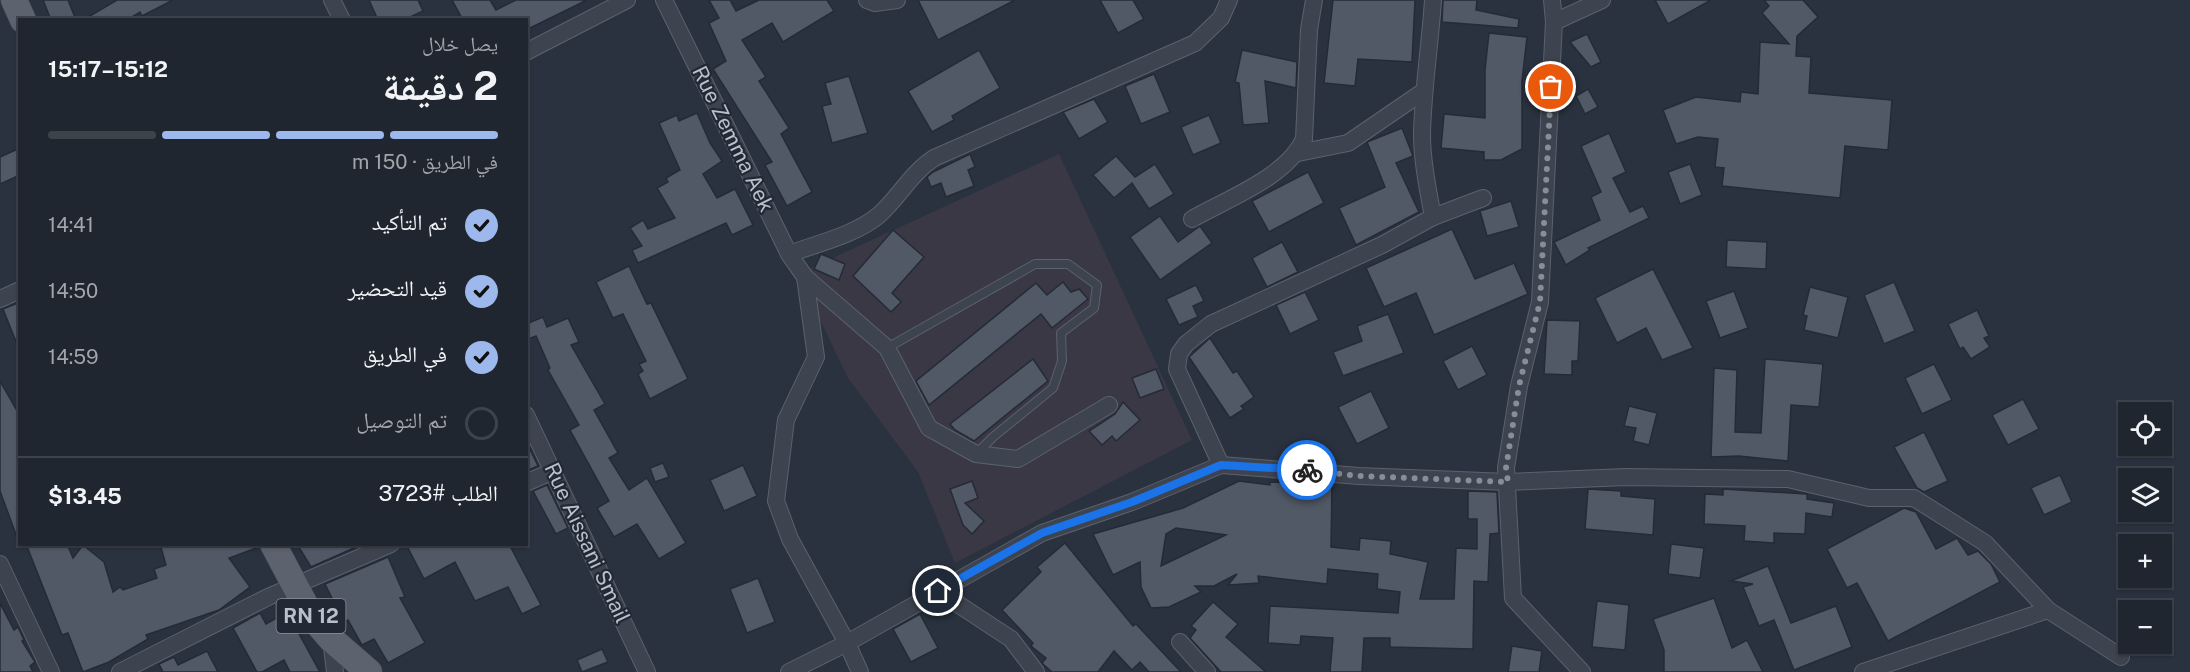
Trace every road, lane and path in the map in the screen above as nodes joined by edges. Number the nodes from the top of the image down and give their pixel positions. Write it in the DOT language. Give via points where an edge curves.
graph roads {
  1 [pos="14,0"];
  2 [pos="332,0"];
  3 [pos="627,0"];
  4 [pos="664,0"];
  5 [pos="867,0"];
  6 [pos="897,0"];
  7 [pos="1229,0"];
  8 [pos="1314,0"];
  9 [pos="1433,0"];
  10 [pos="1552,0"];
  11 [pos="1602,0"];
  12 [pos="22,18"];
  13 [pos="341,18"];
  14 [pos="1554,22"];
  15 [pos="528,51"];
  16 [pos="1424,91"];
  17 [pos="1298,153"];
  18 [pos="1483,198"];
  19 [pos="1433,217"];
  20 [pos="1192,219"];
  21 [pos="789,254"];
  22 [pos="805,277"];
  23 [pos="18,291"];
  24 [pos="0,299"];
  25 [pos="886,348"];
  26 [pos="1109,405"];
  27 [pos="528,418"];
  28 [pos="976,454"];
  29 [pos="1221,465"];
  30 [pos="553,471"];
  31 [pos="528,482"];
  32 [pos="1508,482"];
  33 [pos="274,546"];
  34 [pos="386,546"];
  35 [pos="0,564"];
  36 [pos="294,586"];
  37 [pos="938,591"];
  38 [pos="2048,610"];
  39 [pos="331,639"];
  40 [pos="1180,642"];
  41 [pos="847,643"];
  42 [pos="2121,657"];
  43 [pos="51,672"];
  44 [pos="120,672"];
  45 [pos="335,672"];
  46 [pos="369,672"];
  47 [pos="647,672"];
  48 [pos="789,672"];
  49 [pos="860,672"];
  50 [pos="1036,672"];
  51 [pos="1207,672"];
  52 [pos="1582,672"];
  53 [pos="1863,672"];
  1 -- 12 [label="main road"];
  2 -- 13 [label="street"];
  3 -- 15 [label="street"];
  4 -- 21 [label="street, Rue Zemma Aek"];
  5 -- 6 [label="street"];
  7 -- 21 [label="street" via="1221,18 1195,43 934,158 866,224"];
  8 -- 17 [label="street" via="1304,139"];
  9 -- 16 [label="street"];
  10 -- 14 [label="street"];
  11 -- 14 [label="street"];
  14 -- 32 [label="street" via="1540,302 1519,386 1506,468"];
  16 -- 17 [label="street" via="1348,142"];
  16 -- 19 [label="street" via="1422,137"];
  17 -- 20 [label="street" via="1274,174"];
  18 -- 19 [label="street"];
  19 -- 29 [label="street" via="1382,245 1211,324 1186,344 1179,354 1177,369"];
  21 -- 22 [label="street, Rue Zemma Aek"];
  22 -- 25 [label="street"];
  22 -- 41 [label="street" via="816,357 786,420 776,501 790,539"];
  23 -- 24 [label="street"];
  25 -- 28 [label="street" via="929,428"];
  25 -- 28 [label="lane" via="1035,264 1068,264 1097,285 1094,308 1061,333 1062,362 1053,388"];
  26 -- 28 [label="street" via="1018,459"];
  27 -- 30 [label="street, Rue Aissani Smail"];
  29 -- 32 [label="street"];
  29 -- 37 [label="street" via="1042,533"];
  30 -- 31 [label="street"];
  30 -- 47 [label="street, Rue Aissani Smail"];
  32 -- 38 [label="street" via="1626,477 1788,479 1869,498 1914,498 1985,543"];
  32 -- 52 [label="street" via="1513,598"];
  33 -- 36 [label="main road, RN 12"];
  34 -- 36 [label="street"];
  35 -- 43 [label="street"];
  36 -- 39 [label="main road, RN 12" via="311,616"];
  36 -- 44 [label="street"];
  37 -- 41 [label="street"];
  37 -- 50 [label="street" via="1011,639"];
  38 -- 42 [label="street"];
  38 -- 53 [label="street"];
  39 -- 45 [label="street"];
  39 -- 46 [label="main road, RN 12"];
  40 -- 51 [label="street"];
  41 -- 48 [label="street"];
  41 -- 49 [label="street"];
}
